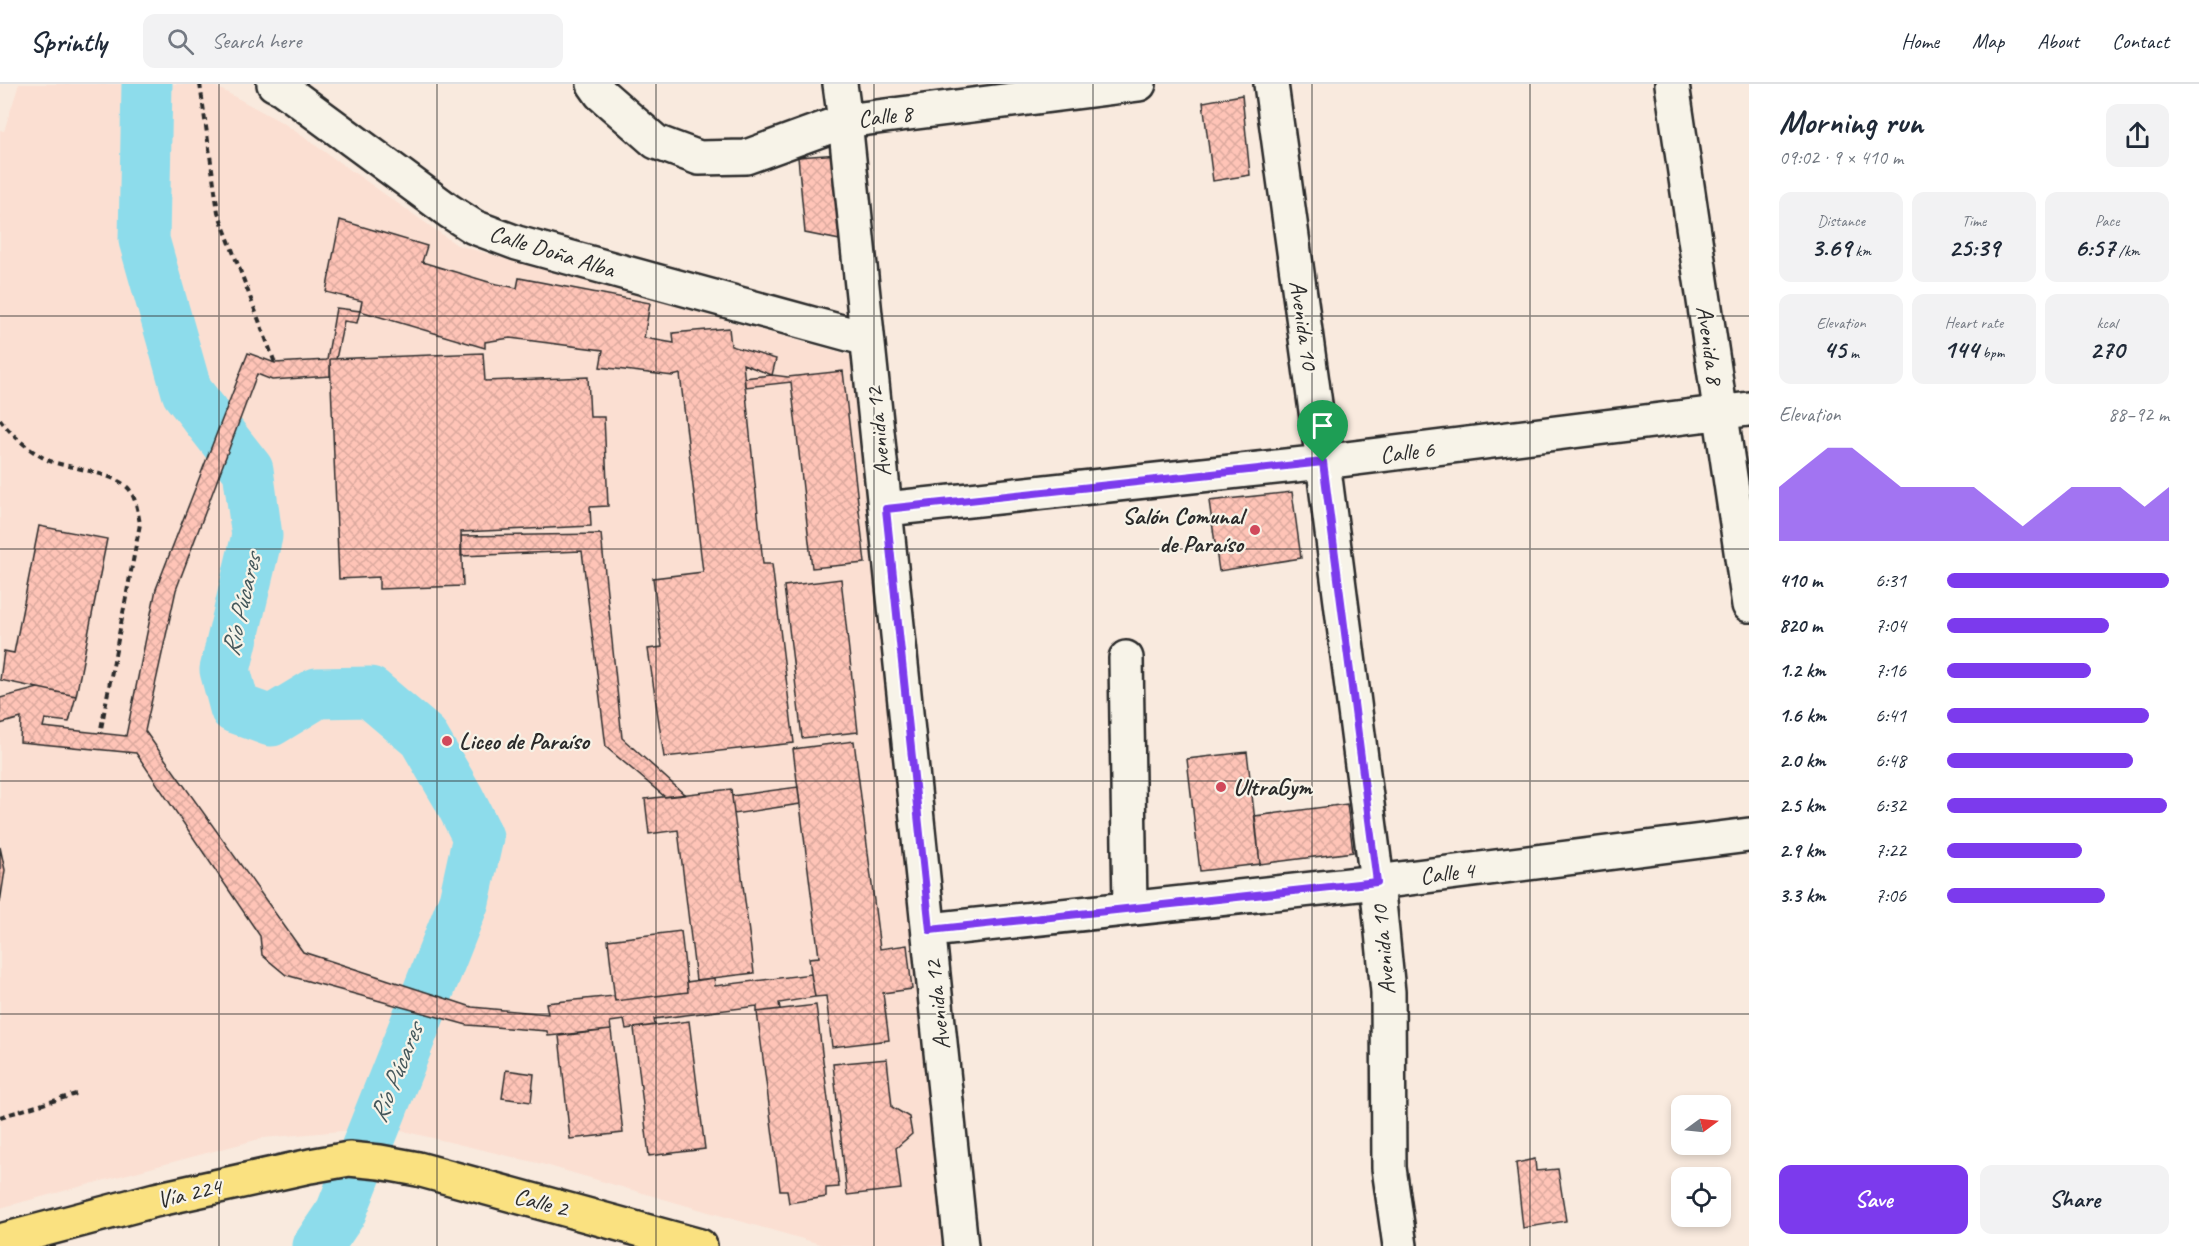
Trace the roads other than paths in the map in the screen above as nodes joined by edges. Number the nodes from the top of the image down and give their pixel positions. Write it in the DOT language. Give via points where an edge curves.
graph roads {
  1 [pos="274,84"];
  2 [pos="594,84"];
  3 [pos="840,84"];
  4 [pos="1139,84"];
  5 [pos="1271,84"];
  6 [pos="1672,84"];
  7 [pos="845,121"];
  8 [pos="867,339"];
  9 [pos="1734,411"];
  10 [pos="1323,462"];
  11 [pos="886,509"];
  12 [pos="1749,605"];
  13 [pos="1126,658"];
  14 [pos="1749,835"];
  15 [pos="1377,882"];
  16 [pos="1130,908"];
  17 [pos="930,930"];
  18 [pos="380,1162"];
  19 [pos="638,1237"];
  20 [pos="0,1241"];
  21 [pos="700,1246"];
  22 [pos="961,1246"];
  23 [pos="1400,1246"];
  1 -- 8 [label="street, Calle Doña Alba" via="474,227 517,243"];
  2 -- 7 [label="street, Calle 8" via="656,142 699,158 746,157"];
  3 -- 7 [label="street, Avenida 12"];
  4 -- 7 [label="street, Calle 8"];
  5 -- 10 [label="street, Avenida 10"];
  6 -- 9 [label="street, Avenida 8"];
  7 -- 8 [label="street, Avenida 12"];
  8 -- 11 [label="street, Avenida 12"];
  9 -- 10 [label="street, Calle 6"];
  9 -- 12 [label="street, Avenida 8"];
  10 -- 11 [label="street, Calle 6"];
  10 -- 15 [label="street, Avenida 10"];
  11 -- 17 [label="street, Avenida 12"];
  13 -- 16 [label="street"];
  14 -- 15 [label="street, Calle 4"];
  15 -- 16 [label="street, Calle 4"];
  15 -- 23 [label="street, Avenida 10" via="1388,992 1389,1168"];
  16 -- 17 [label="street, Calle 4"];
  17 -- 22 [label="street, Avenida 12"];
  18 -- 19 [label="main road, Calle 2" via="418,1169"];
  18 -- 20 [label="main road, Vía 224" via="349,1160 310,1166 155,1200"];
  19 -- 21 [label="main road, Calle 2"];
}
